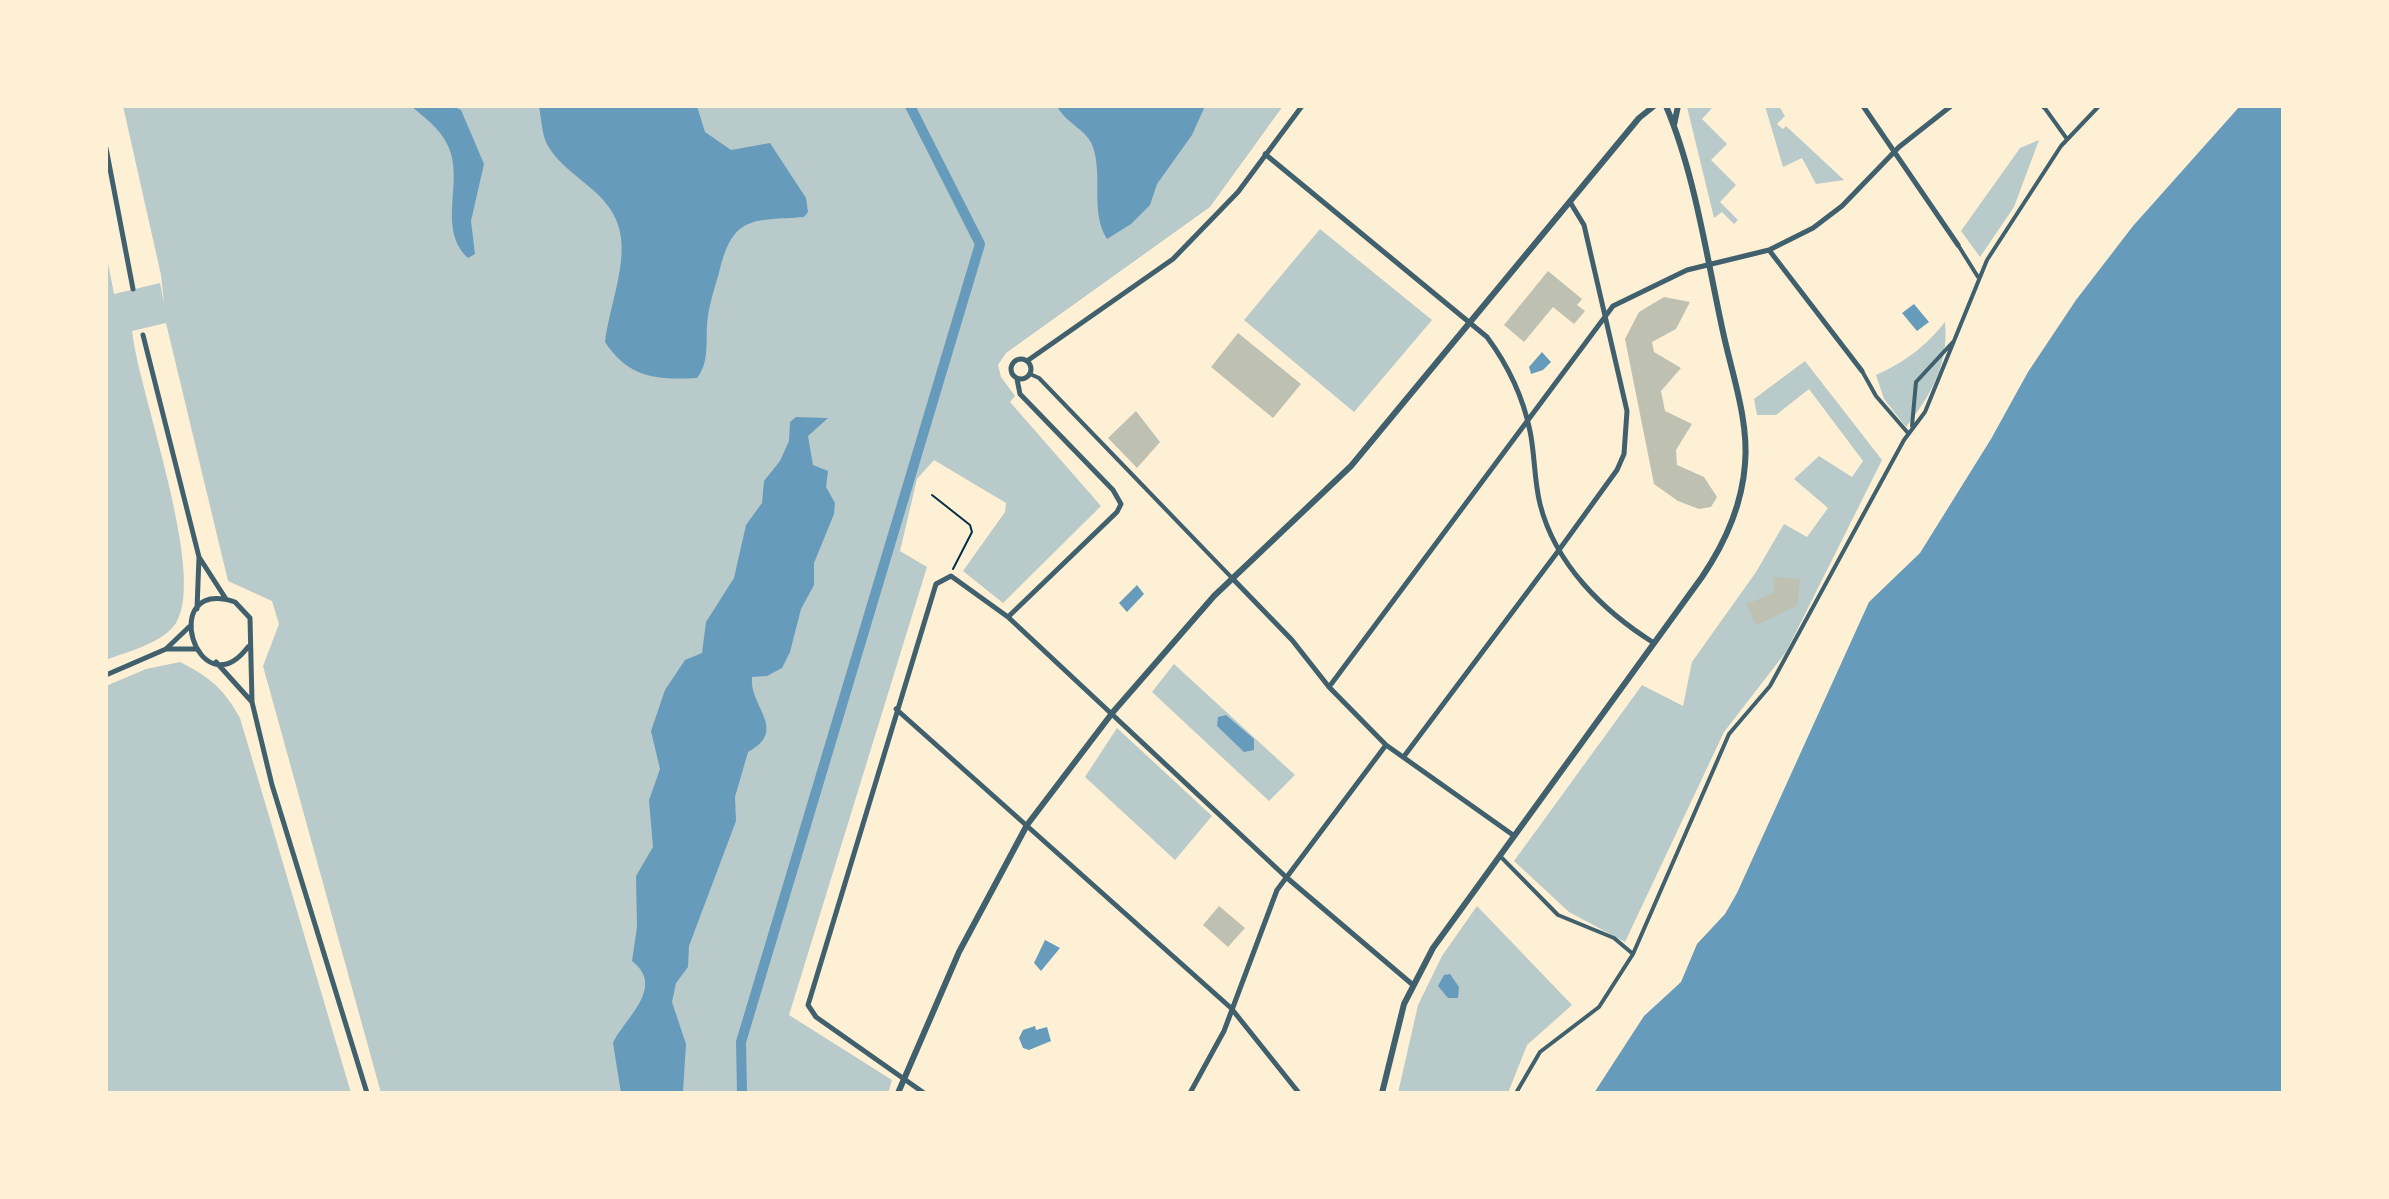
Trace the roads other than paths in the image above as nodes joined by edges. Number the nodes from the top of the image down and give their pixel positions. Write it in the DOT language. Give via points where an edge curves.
graph roads {
  1 [pos="1302,106"];
  2 [pos="1666,106"];
  3 [pos="1678,106"];
  4 [pos="1863,106"];
  5 [pos="1951,106"];
  6 [pos="2044,106"];
  7 [pos="2099,106"];
  8 [pos="1649,108"];
  9 [pos="1671,117"];
  10 [pos="1674,125"];
  11 [pos="2067,139"];
  12 [pos="106,148"];
  13 [pos="1895,151"];
  14 [pos="1265,154"];
  15 [pos="1570,202"];
  16 [pos="1958,245"];
  17 [pos="1769,250"];
  18 [pos="1708,264"];
  19 [pos="1979,278"];
  20 [pos="133,289"];
  21 [pos="1605,315"];
  22 [pos="1470,322"];
  23 [pos="143,335"];
  24 [pos="1954,341"];
  25 [pos="1027,361"];
  26 [pos="1862,371"];
  27 [pos="1030,374"];
  28 [pos="1017,379"];
  29 [pos="1527,420"];
  30 [pos="1912,428"];
  31 [pos="1908,434"];
  32 [pos="1559,550"];
  33 [pos="199,557"];
  34 [pos="1232,578"];
  35 [pos="227,599"];
  36 [pos="197,610"];
  37 [pos="1008,617"];
  38 [pos="189,627"];
  39 [pos="1654,643"];
  40 [pos="248,647"];
  41 [pos="166,649"];
  42 [pos="195,649"];
  43 [pos="216,662"];
  44 [pos="106,675"];
  45 [pos="1329,687"];
  46 [pos="252,702"];
  47 [pos="896,709"];
  48 [pos="1113,712"];
  49 [pos="1386,745"];
  50 [pos="1405,755"];
  51 [pos="1027,825"];
  52 [pos="1513,835"];
  53 [pos="1499,856"];
  54 [pos="1286,877"];
  55 [pos="1633,954"];
  56 [pos="1413,985"];
  57 [pos="1231,1008"];
  58 [pos="903,1079"];
  59 [pos="367,1093"];
  60 [pos="898,1093"];
  61 [pos="924,1093"];
  62 [pos="1190,1093"];
  63 [pos="1299,1093"];
  64 [pos="1382,1093"];
  65 [pos="1516,1093"];
  1 -- 14 [label="street"];
  2 -- 9 [label="street"];
  3 -- 10 [label="street"];
  4 -- 13 [label="street"];
  5 -- 13 [label="street"];
  6 -- 11 [label="street"];
  7 -- 11 [label="street"];
  8 -- 9 [label="street"];
  8 -- 15 [label="street"];
  9 -- 10 [label="street"];
  10 -- 18 [label="street"];
  11 -- 19 [label="street"];
  12 -- 20 [label="street"];
  13 -- 16 [label="street"];
  13 -- 17 [label="street" via="1833,214"];
  14 -- 22 [label="street"];
  14 -- 25 [label="street" via="1215,218 1164,267"];
  15 -- 21 [label="street" via="1584,225"];
  15 -- 22 [label="street"];
  16 -- 19 [label="street"];
  17 -- 18 [label="street"];
  17 -- 26 [label="street"];
  18 -- 21 [label="street" via="1620,301"];
  18 -- 39 [label="street" via="1743,425 1744,474 1725,539"];
  19 -- 24 [label="street"];
  21 -- 29 [label="street"];
  21 -- 32 [label="street" via="1627,411 1626,446 1617,470"];
  22 -- 29 [label="street" via="1504,364"];
  22 -- 34 [label="street" via="1351,466"];
  23 -- 33 [label="street"];
  24 -- 30 [label="street" via="1925,412"];
  24 -- 30 [label="street" via="1916,382"];
  25 -- 27 [label="street"];
  25 -- 28 [label="street" via="1012,363"];
  26 -- 31 [label="street"];
  27 -- 28 [label="street"];
  27 -- 34 [label="street"];
  28 -- 37 [label="street" via="1020,394 1121,502 1117,512"];
  29 -- 32 [label="street" via="1539,502"];
  29 -- 45 [label="street"];
  30 -- 31 [label="street"];
  31 -- 55 [label="street" via="1770,686 1729,734"];
  32 -- 39 [label="street" via="1601,601"];
  32 -- 50 [label="street"];
  33 -- 35 [label="street"];
  33 -- 36 [label="street"];
  34 -- 45 [label="street"];
  34 -- 48 [label="street"];
  35 -- 36 [label="street"];
  35 -- 40 [label="street" via="242,606 250,618"];
  36 -- 38 [label="street"];
  37 -- 47 [label="street" via="953,577 936,584"];
  37 -- 48 [label="street"];
  38 -- 41 [label="street"];
  38 -- 42 [label="street"];
  39 -- 52 [label="street"];
  40 -- 43 [label="street" via="238,658"];
  40 -- 46 [label="street"];
  41 -- 42 [label="street"];
  41 -- 44 [label="street"];
  42 -- 43 [label="street"];
  43 -- 46 [label="street"];
  45 -- 49 [label="street"];
  46 -- 59 [label="street" via="272,785"];
  47 -- 51 [label="street"];
  47 -- 58 [label="street" via="808,1005 816,1017"];
  48 -- 51 [label="street"];
  48 -- 54 [label="street"];
  49 -- 50 [label="street"];
  49 -- 54 [label="street"];
  50 -- 52 [label="street"];
  51 -- 57 [label="street"];
  51 -- 58 [label="street" via="959,952"];
  52 -- 53 [label="street"];
  53 -- 55 [label="street" via="1558,915 1614,938"];
  53 -- 56 [label="street" via="1440,936"];
  54 -- 56 [label="street"];
  54 -- 57 [label="street"];
  55 -- 65 [label="street" via="1599,1007 1540,1052"];
  56 -- 64 [label="street"];
  57 -- 62 [label="street"];
  57 -- 63 [label="street"];
  58 -- 60 [label="street"];
  58 -- 61 [label="street"];
}
